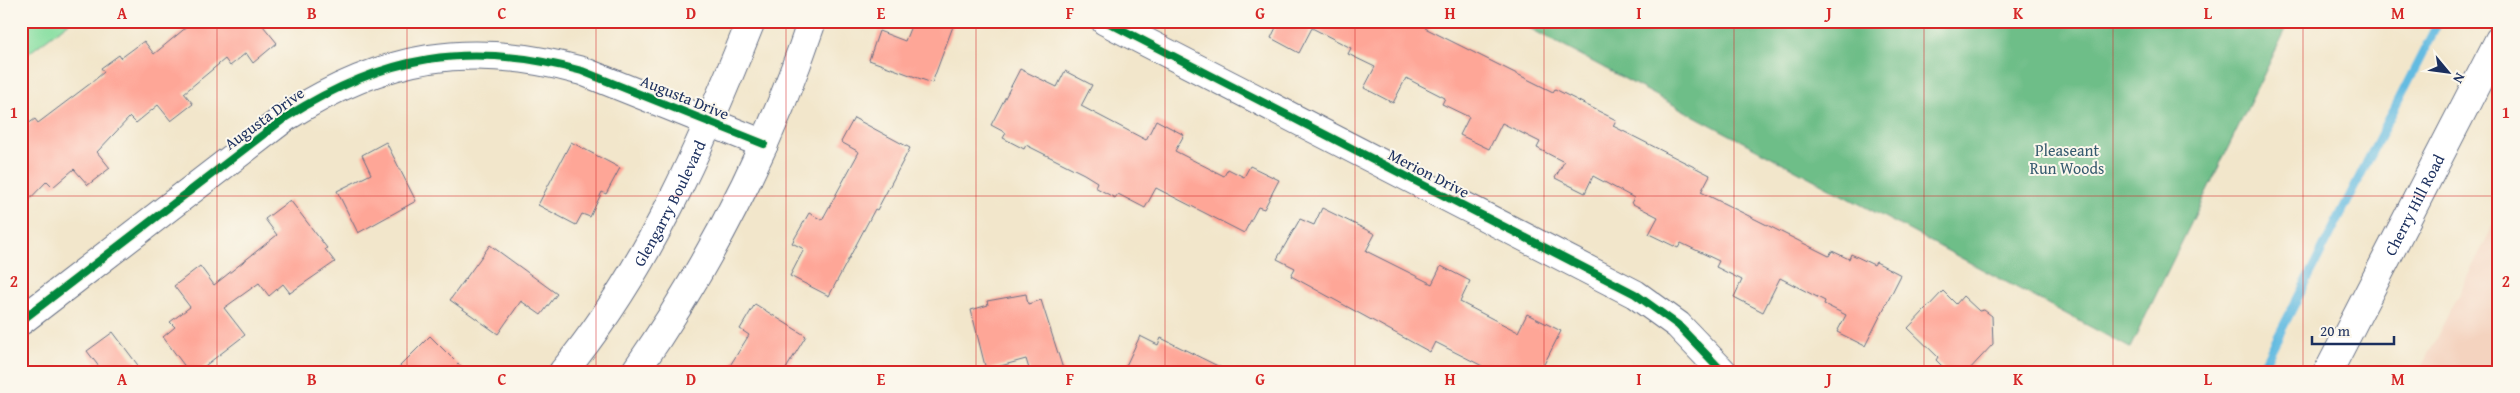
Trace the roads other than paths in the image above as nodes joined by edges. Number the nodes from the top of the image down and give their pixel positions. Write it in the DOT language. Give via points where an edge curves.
graph roads {
  1 [pos="751,21"];
  2 [pos="812,21"];
  3 [pos="1105,21"];
  4 [pos="2499,40"];
  5 [pos="711,122"];
  6 [pos="764,144"];
  7 [pos="21,321"];
  8 [pos="563,372"];
  9 [pos="635,372"];
  10 [pos="1723,372"];
  11 [pos="2328,372"];
  1 -- 5 [label="street, Glengarry Boulevard"];
  2 -- 6 [label="street"];
  3 -- 10 [label="street, Merion Drive" via="1635,294 1678,325"];
  4 -- 11 [label="street, Cherry Hill Road"];
  5 -- 6 [label="street, Augusta Drive"];
  5 -- 7 [label="street, Augusta Drive" via="582,70 522,57 480,54 398,64 321,95 286,117"];
  5 -- 8 [label="street, Glengarry Boulevard" via="669,207 627,280"];
  6 -- 9 [label="street" via="722,232 672,318"];
}
